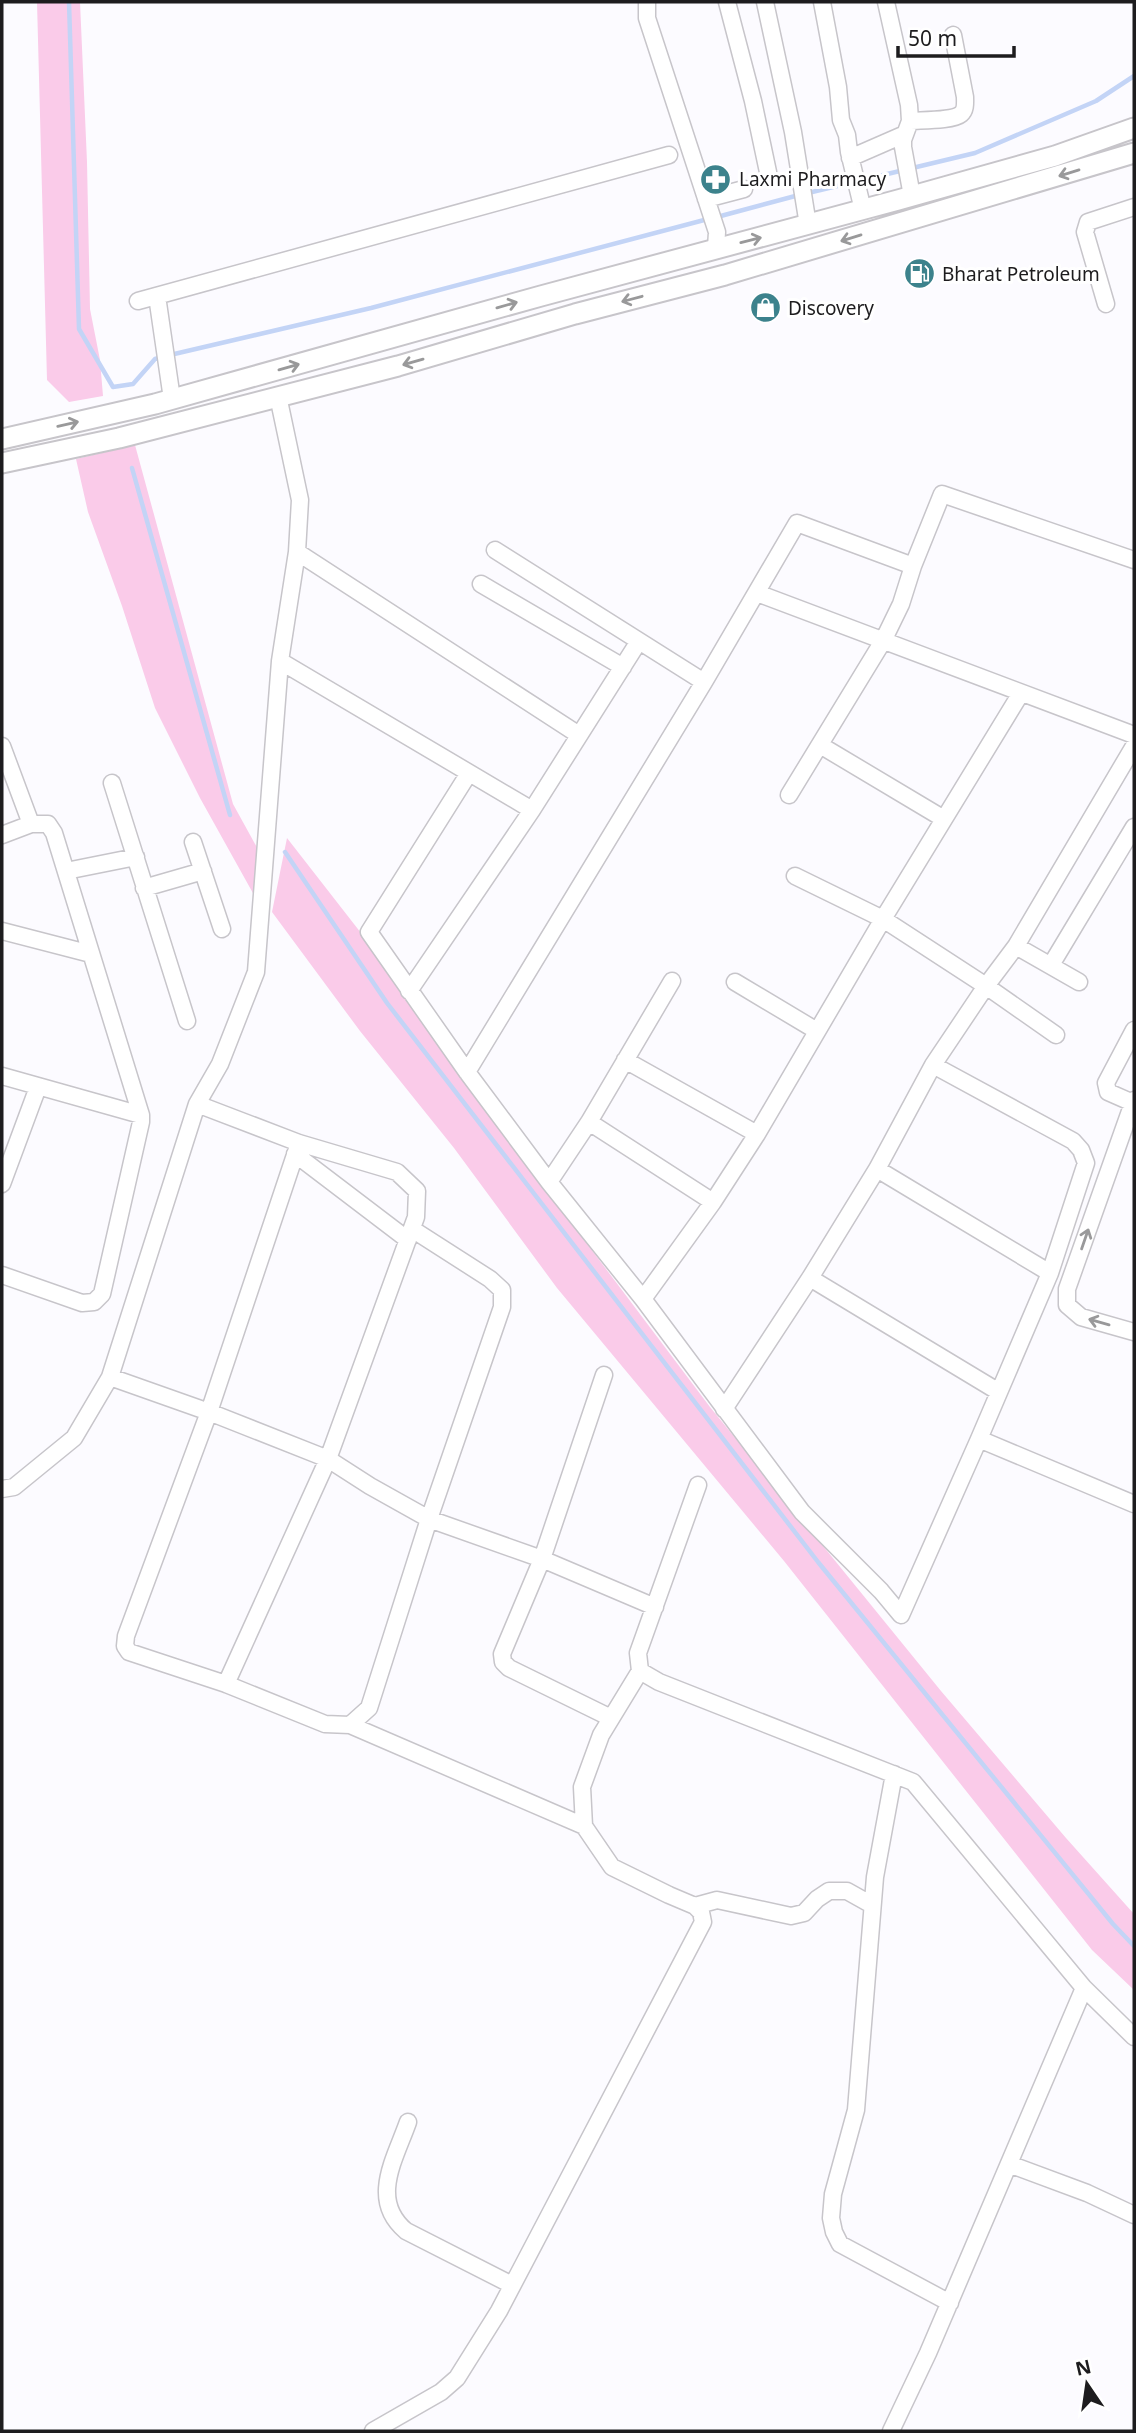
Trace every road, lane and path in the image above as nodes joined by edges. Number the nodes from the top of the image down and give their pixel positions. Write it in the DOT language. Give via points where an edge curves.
graph roads {
  1 [pos="647,2"];
  2 [pos="727,2"];
  3 [pos="765,2"];
  4 [pos="822,2"];
  5 [pos="887,2"];
  6 [pos="953,34"];
  7 [pos="1134,128"];
  8 [pos="906,134"];
  9 [pos="1134,153"];
  10 [pos="669,155"];
  11 [pos="768,172"];
  12 [pos="854,173"];
  13 [pos="744,189"];
  14 [pos="912,196"];
  15 [pos="708,203"];
  16 [pos="1134,207"];
  17 [pos="863,210"];
  18 [pos="808,225"];
  19 [pos="717,240"];
  20 [pos="157,296"];
  21 [pos="138,301"];
  22 [pos="1106,304"];
  23 [pos="278,396"];
  24 [pos="172,400"];
  25 [pos="2,439"];
  26 [pos="2,463"];
  27 [pos="495,550"];
  28 [pos="297,552"];
  29 [pos="1134,560"];
  30 [pos="913,566"];
  31 [pos="481,584"];
  32 [pos="757,593"];
  33 [pos="639,641"];
  34 [pos="883,641"];
  35 [pos="280,661"];
  36 [pos="622,667"];
  37 [pos="704,682"];
  38 [pos="1021,693"];
  39 [pos="579,735"];
  40 [pos="1134,735"];
  41 [pos="820,745"];
  42 [pos="2,746"];
  43 [pos="1134,746"];
  44 [pos="469,773"];
  45 [pos="112,783"];
  46 [pos="789,796"];
  47 [pos="532,810"];
  48 [pos="944,819"];
  49 [pos="32,824"];
  50 [pos="1134,827"];
  51 [pos="2,835"];
  52 [pos="193,842"];
  53 [pos="135,857"];
  54 [pos="203,871"];
  55 [pos="66,872"];
  56 [pos="796,876"];
  57 [pos="144,888"];
  58 [pos="883,919"];
  59 [pos="222,929"];
  60 [pos="2,931"];
  61 [pos="1016,946"];
  62 [pos="91,954"];
  63 [pos="1051,965"];
  64 [pos="672,982"];
  65 [pos="735,982"];
  66 [pos="1079,982"];
  67 [pos="986,986"];
  68 [pos="409,991"];
  69 [pos="187,1021"];
  70 [pos="1134,1030"];
  71 [pos="817,1031"];
  72 [pos="1056,1035"];
  73 [pos="625,1060"];
  74 [pos="933,1065"];
  75 [pos="467,1072"];
  76 [pos="2,1076"];
  77 [pos="38,1087"];
  78 [pos="1133,1101"];
  79 [pos="197,1104"];
  80 [pos="141,1115"];
  81 [pos="589,1122"];
  82 [pos="757,1134"];
  83 [pos="297,1148"];
  84 [pos="877,1169"];
  85 [pos="549,1182"];
  86 [pos="2,1184"];
  87 [pos="713,1202"];
  88 [pos="410,1235"];
  89 [pos="1050,1273"];
  90 [pos="2,1275"];
  91 [pos="810,1278"];
  92 [pos="643,1299"];
  93 [pos="1134,1332"];
  94 [pos="604,1375"];
  95 [pos="110,1377"];
  96 [pos="999,1392"];
  97 [pos="724,1409"];
  98 [pos="209,1412"];
  99 [pos="979,1439"];
  100 [pos="328,1459"];
  101 [pos="698,1485"];
  102 [pos="2,1489"];
  103 [pos="1134,1504"];
  104 [pos="429,1519"];
  105 [pos="542,1559"];
  106 [pos="655,1606"];
  107 [pos="639,1671"];
  108 [pos="226,1684"];
  109 [pos="611,1718"];
  110 [pos="350,1726"];
  111 [pos="894,1774"];
  112 [pos="584,1826"];
  113 [pos="872,1905"];
  114 [pos="695,1906"];
  115 [pos="1084,1988"];
  116 [pos="1134,2037"];
  117 [pos="408,2122"];
  118 [pos="1009,2164"];
  119 [pos="1134,2215"];
  120 [pos="512,2285"];
  121 [pos="950,2303"];
  122 [pos="373,2431"];
  123 [pos="891,2431"];
  1 -- 15 [label="street" via="647,18"];
  2 -- 11 [label="street"];
  3 -- 18 [label="street"];
  4 -- 12 [label="street"];
  5 -- 8 [label="street" via="909,105"];
  6 -- 8 [label="street" via="965,107 953,117"];
  7 -- 14 [label="main road" via="1055,156"];
  8 -- 12 [label="street"];
  8 -- 14 [label="street"];
  9 -- 23 [label="main road, one-way" via="724,275"];
  10 -- 20 [label="street"];
  12 -- 17 [label="street"];
  13 -- 15 [label="street"];
  14 -- 17 [label="main road"];
  15 -- 19 [label="street"];
  16 -- 22 [label="street" via="1088,222 1085,232"];
  17 -- 18 [label="main road"];
  19 -- 18 [label="main road, one-way"];
  24 -- 19 [label="main road, one-way"];
  20 -- 21 [label="street"];
  20 -- 24 [label="street"];
  23 -- 26 [label="main road" via="120,438"];
  23 -- 28 [label="street" via="300,500"];
  25 -- 24 [label="main road, one-way"];
  27 -- 33 [label="street"];
  28 -- 35 [label="street"];
  28 -- 39 [label="street"];
  29 -- 30 [label="street" via="942,494"];
  30 -- 32 [label="street" via="797,523"];
  30 -- 34 [label="street"];
  31 -- 36 [label="street"];
  32 -- 34 [label="street"];
  32 -- 37 [label="street"];
  33 -- 36 [label="street"];
  33 -- 37 [label="street"];
  34 -- 38 [label="street"];
  34 -- 41 [label="street"];
  35 -- 44 [label="street"];
  35 -- 79 [label="street" via="256,972 220,1064"];
  36 -- 39 [label="street"];
  37 -- 75 [label="street"];
  38 -- 40 [label="street"];
  38 -- 48 [label="street"];
  39 -- 47 [label="street"];
  41 -- 46 [label="street"];
  41 -- 48 [label="street"];
  42 -- 49 [label="street"];
  43 -- 61 [label="street"];
  44 -- 47 [label="street"];
  44 -- 68 [label="street" via="369,932"];
  45 -- 53 [label="street"];
  47 -- 68 [label="street"];
  48 -- 58 [label="street"];
  49 -- 51 [label="street"];
  49 -- 55 [label="street" via="48,824"];
  50 -- 63 [label="street"];
  52 -- 54 [label="street"];
  53 -- 55 [label="street"];
  53 -- 57 [label="street"];
  54 -- 57 [label="street"];
  54 -- 59 [label="street"];
  55 -- 62 [label="street"];
  56 -- 58 [label="street"];
  57 -- 69 [label="street"];
  58 -- 67 [label="street"];
  58 -- 71 [label="street"];
  60 -- 62 [label="street"];
  61 -- 63 [label="street"];
  61 -- 67 [label="street"];
  62 -- 80 [label="street"];
  63 -- 66 [label="street"];
  64 -- 73 [label="street"];
  65 -- 71 [label="street"];
  67 -- 72 [label="street"];
  67 -- 74 [label="street"];
  68 -- 75 [label="street"];
  70 -- 78 [label="street" via="1106,1083 1108,1091"];
  71 -- 82 [label="street"];
  73 -- 81 [label="street"];
  73 -- 82 [label="street"];
  74 -- 84 [label="street"];
  74 -- 89 [label="street" via="1073,1141 1081,1150 1086,1163"];
  75 -- 85 [label="street"];
  76 -- 77 [label="street"];
  77 -- 80 [label="street"];
  77 -- 86 [label="street"];
  93 -- 78 [label="street, one-way" via="1081,1317 1067,1305 1067,1289"];
  79 -- 83 [label="street"];
  79 -- 95 [label="street"];
  80 -- 90 [label="street" via="102,1294 94,1302 82,1303"];
  81 -- 85 [label="street"];
  81 -- 87 [label="street"];
  82 -- 87 [label="street"];
  83 -- 88 [label="street"];
  83 -- 88 [label="street" via="397,1172 417,1191"];
  83 -- 98 [label="street"];
  84 -- 89 [label="street"];
  84 -- 91 [label="street"];
  85 -- 92 [label="street"];
  87 -- 92 [label="street"];
  88 -- 100 [label="street"];
  88 -- 104 [label="street" via="502,1290 502,1307"];
  89 -- 96 [label="street"];
  91 -- 96 [label="street"];
  91 -- 97 [label="street"];
  92 -- 97 [label="street"];
  94 -- 105 [label="street"];
  95 -- 98 [label="street"];
  95 -- 102 [label="street" via="74,1438 14,1487"];
  96 -- 99 [label="street"];
  97 -- 99 [label="street" via="802,1512 901,1615"];
  98 -- 100 [label="street"];
  98 -- 108 [label="street" via="125,1646 129,1652"];
  99 -- 103 [label="street"];
  100 -- 104 [label="street"];
  100 -- 108 [label="street"];
  101 -- 106 [label="street"];
  104 -- 105 [label="street"];
  104 -- 110 [label="street" via="369,1708"];
  105 -- 106 [label="street"];
  105 -- 109 [label="street" via="502,1654 503,1662"];
  106 -- 107 [label="street" via="638,1653"];
  107 -- 109 [label="street"];
  107 -- 111 [label="street"];
  108 -- 110 [label="street" via="325,1724"];
  109 -- 112 [label="street" via="582,1787"];
  110 -- 112 [label="street"];
  111 -- 113 [label="street"];
  111 -- 115 [label="street" via="913,1782"];
  112 -- 114 [label="street" via="612,1867"];
  113 -- 114 [label="street" via="847,1891 829,1891 804,1913 792,1916 717,1900"];
  113 -- 121 [label="street" via="856,2110 831,2218 840,2244"];
  114 -- 120 [label="street" via="703,1922"];
  115 -- 116 [label="street"];
  115 -- 118 [label="street"];
  117 -- 120 [label="street" via="388,2178 386,2197 394,2221"];
  118 -- 119 [label="street"];
  118 -- 121 [label="street"];
  120 -- 122 [label="street" via="457,2378"];
  121 -- 123 [label="street"];
}
